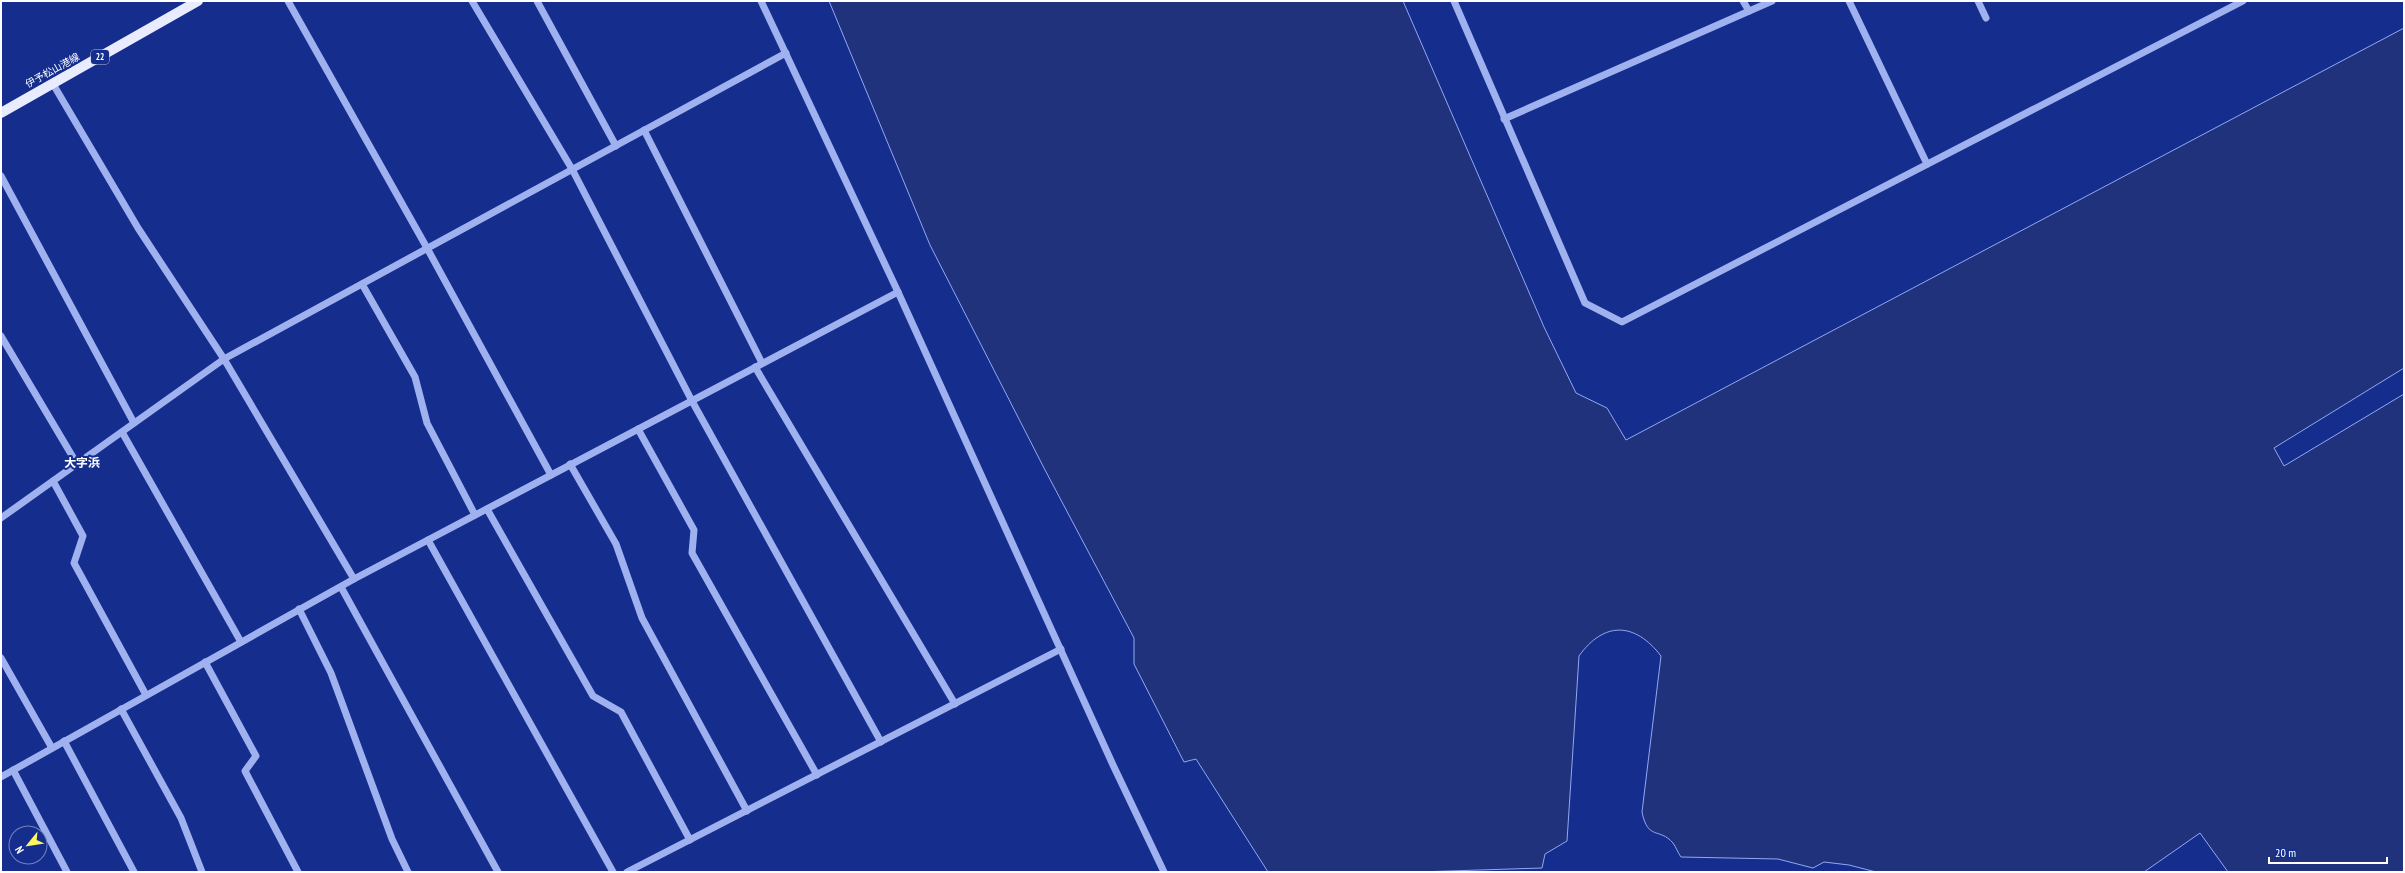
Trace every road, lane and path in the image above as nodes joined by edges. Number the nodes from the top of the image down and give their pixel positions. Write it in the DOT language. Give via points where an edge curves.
graph roads {
  1 [pos="198,1"];
  2 [pos="288,1"];
  3 [pos="472,1"];
  4 [pos="537,1"];
  5 [pos="761,1"];
  6 [pos="1454,1"];
  7 [pos="1743,1"];
  8 [pos="1772,1"];
  9 [pos="1849,1"];
  10 [pos="1978,1"];
  11 [pos="2243,1"];
  12 [pos="1749,12"];
  13 [pos="1986,18"];
  14 [pos="786,52"];
  15 [pos="53,84"];
  16 [pos="1,113"];
  17 [pos="1504,119"];
  18 [pos="644,130"];
  19 [pos="616,146"];
  20 [pos="1927,164"];
  21 [pos="572,169"];
  22 [pos="1,176"];
  23 [pos="427,248"];
  24 [pos="362,284"];
  25 [pos="898,292"];
  26 [pos="1,336"];
  27 [pos="224,359"];
  28 [pos="762,363"];
  29 [pos="755,367"];
  30 [pos="692,401"];
  31 [pos="134,423"];
  32 [pos="638,429"];
  33 [pos="122,432"];
  34 [pos="77,464"];
  35 [pos="570,464"];
  36 [pos="551,475"];
  37 [pos="53,482"];
  38 [pos="487,509"];
  39 [pos="475,515"];
  40 [pos="1,518"];
  41 [pos="428,540"];
  42 [pos="354,579"];
  43 [pos="341,587"];
  44 [pos="299,609"];
  45 [pos="241,642"];
  46 [pos="1062,649"];
  47 [pos="1,658"];
  48 [pos="205,662"];
  49 [pos="146,696"];
  50 [pos="955,704"];
  51 [pos="121,709"];
  52 [pos="64,741"];
  53 [pos="881,742"];
  54 [pos="52,748"];
  55 [pos="13,770"];
  56 [pos="816,775"];
  57 [pos="1,777"];
  58 [pos="747,811"];
  59 [pos="690,840"];
  60 [pos="67,872"];
  61 [pos="134,872"];
  62 [pos="202,872"];
  63 [pos="298,872"];
  64 [pos="408,872"];
  65 [pos="498,872"];
  66 [pos="613,872"];
  67 [pos="628,872"];
  68 [pos="1164,872"];
  1 -- 15 [label="main road, 伊予松山港線 / 22"];
  2 -- 23 [label="street"];
  3 -- 21 [label="street"];
  4 -- 19 [label="street"];
  5 -- 14 [label="street"];
  6 -- 17 [label="street"];
  7 -- 12 [label="street"];
  8 -- 12 [label="street"];
  9 -- 20 [label="street"];
  10 -- 13 [label="street"];
  11 -- 20 [label="street"];
  12 -- 17 [label="street"];
  14 -- 18 [label="street"];
  14 -- 25 [label="street"];
  15 -- 16 [label="main road, 伊予松山港線 / 22"];
  15 -- 27 [label="street" via="138,228"];
  17 -- 20 [label="street" via="1585,304 1622,322"];
  18 -- 19 [label="street"];
  18 -- 28 [label="street"];
  19 -- 21 [label="street"];
  21 -- 23 [label="street"];
  21 -- 30 [label="street"];
  22 -- 31 [label="street"];
  23 -- 24 [label="street"];
  23 -- 36 [label="street"];
  24 -- 27 [label="street"];
  24 -- 39 [label="street" via="415,377 427,423"];
  25 -- 28 [label="street"];
  25 -- 46 [label="street"];
  26 -- 34 [label="street"];
  27 -- 31 [label="street"];
  27 -- 42 [label="street"];
  28 -- 29 [label="street"];
  29 -- 30 [label="street"];
  29 -- 50 [label="street"];
  30 -- 32 [label="street"];
  30 -- 53 [label="street"];
  31 -- 33 [label="street"];
  32 -- 35 [label="street"];
  32 -- 56 [label="street" via="694,530 692,553"];
  33 -- 34 [label="street"];
  33 -- 45 [label="street"];
  34 -- 37 [label="street"];
  35 -- 36 [label="street"];
  35 -- 58 [label="street" via="616,544 642,618"];
  36 -- 38 [label="street"];
  37 -- 40 [label="street"];
  37 -- 49 [label="street" via="83,536 74,563"];
  38 -- 39 [label="street"];
  38 -- 59 [label="street" via="593,696 621,712"];
  39 -- 41 [label="street"];
  41 -- 42 [label="street"];
  41 -- 66 [label="street"];
  42 -- 43 [label="street"];
  43 -- 44 [label="street"];
  43 -- 65 [label="street"];
  44 -- 45 [label="street"];
  44 -- 64 [label="street" via="331,673 392,839"];
  45 -- 48 [label="street"];
  46 -- 50 [label="street"];
  46 -- 68 [label="street" via="1113,766"];
  47 -- 54 [label="street"];
  48 -- 49 [label="street"];
  48 -- 63 [label="street" via="256,756 245,771"];
  49 -- 51 [label="street"];
  50 -- 53 [label="street"];
  51 -- 52 [label="street"];
  51 -- 62 [label="street" via="181,818"];
  52 -- 54 [label="street"];
  52 -- 61 [label="street"];
  53 -- 56 [label="street"];
  54 -- 55 [label="street"];
  55 -- 57 [label="street"];
  55 -- 60 [label="street"];
  56 -- 58 [label="street"];
  58 -- 59 [label="street"];
  59 -- 67 [label="street"];
}
